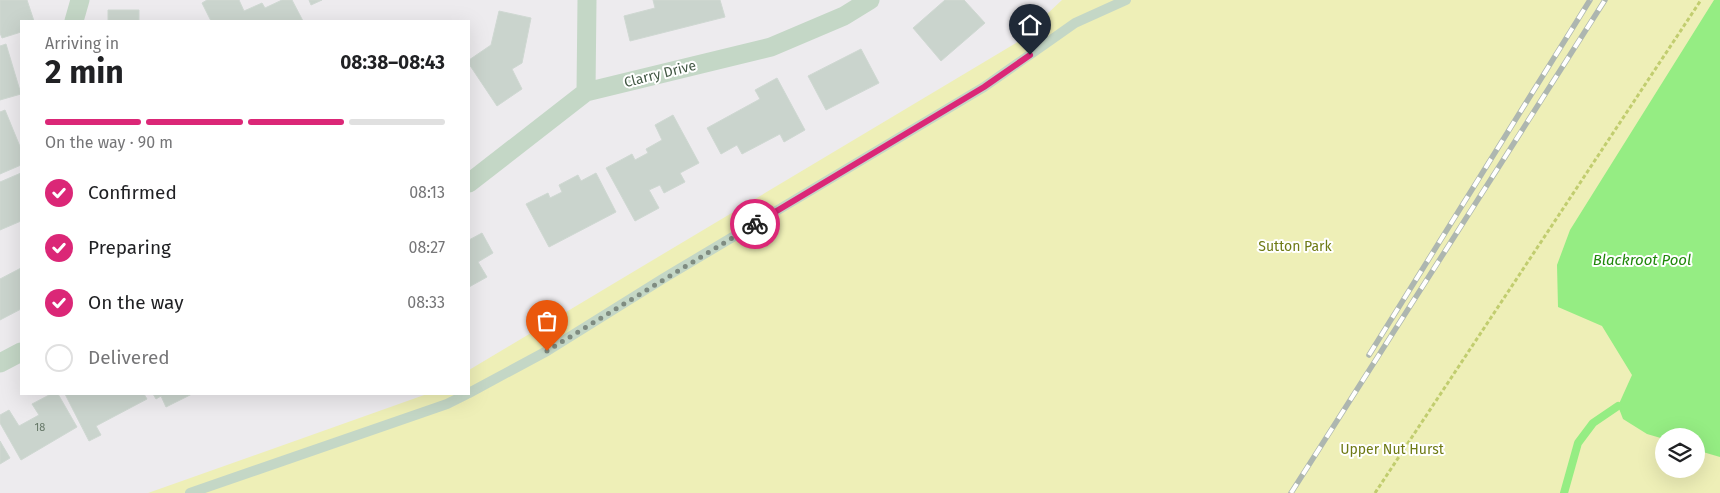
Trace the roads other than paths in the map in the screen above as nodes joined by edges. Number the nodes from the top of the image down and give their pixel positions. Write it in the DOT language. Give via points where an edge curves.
graph roads {
  1 [pos="80,0"];
  2 [pos="588,0"];
  3 [pos="870,0"];
  4 [pos="1126,0"];
  5 [pos="74,20"];
  6 [pos="586,92"];
  7 [pos="470,182"];
  8 [pos="20,353"];
  9 [pos="0,363"];
  10 [pos="470,392"];
  11 [pos="464,395"];
  12 [pos="190,493"];
  1 -- 5 [label="street"];
  2 -- 6 [label="street"];
  3 -- 6 [label="street, Clarry Drive" via="844,16 770,47"];
  4 -- 10 [label="lane" via="1075,23 984,87 547,351"];
  6 -- 7 [label="street, Clarry Drive"];
  8 -- 9 [label="street"];
  11 -- 12 [label="lane" via="447,404"];
}
